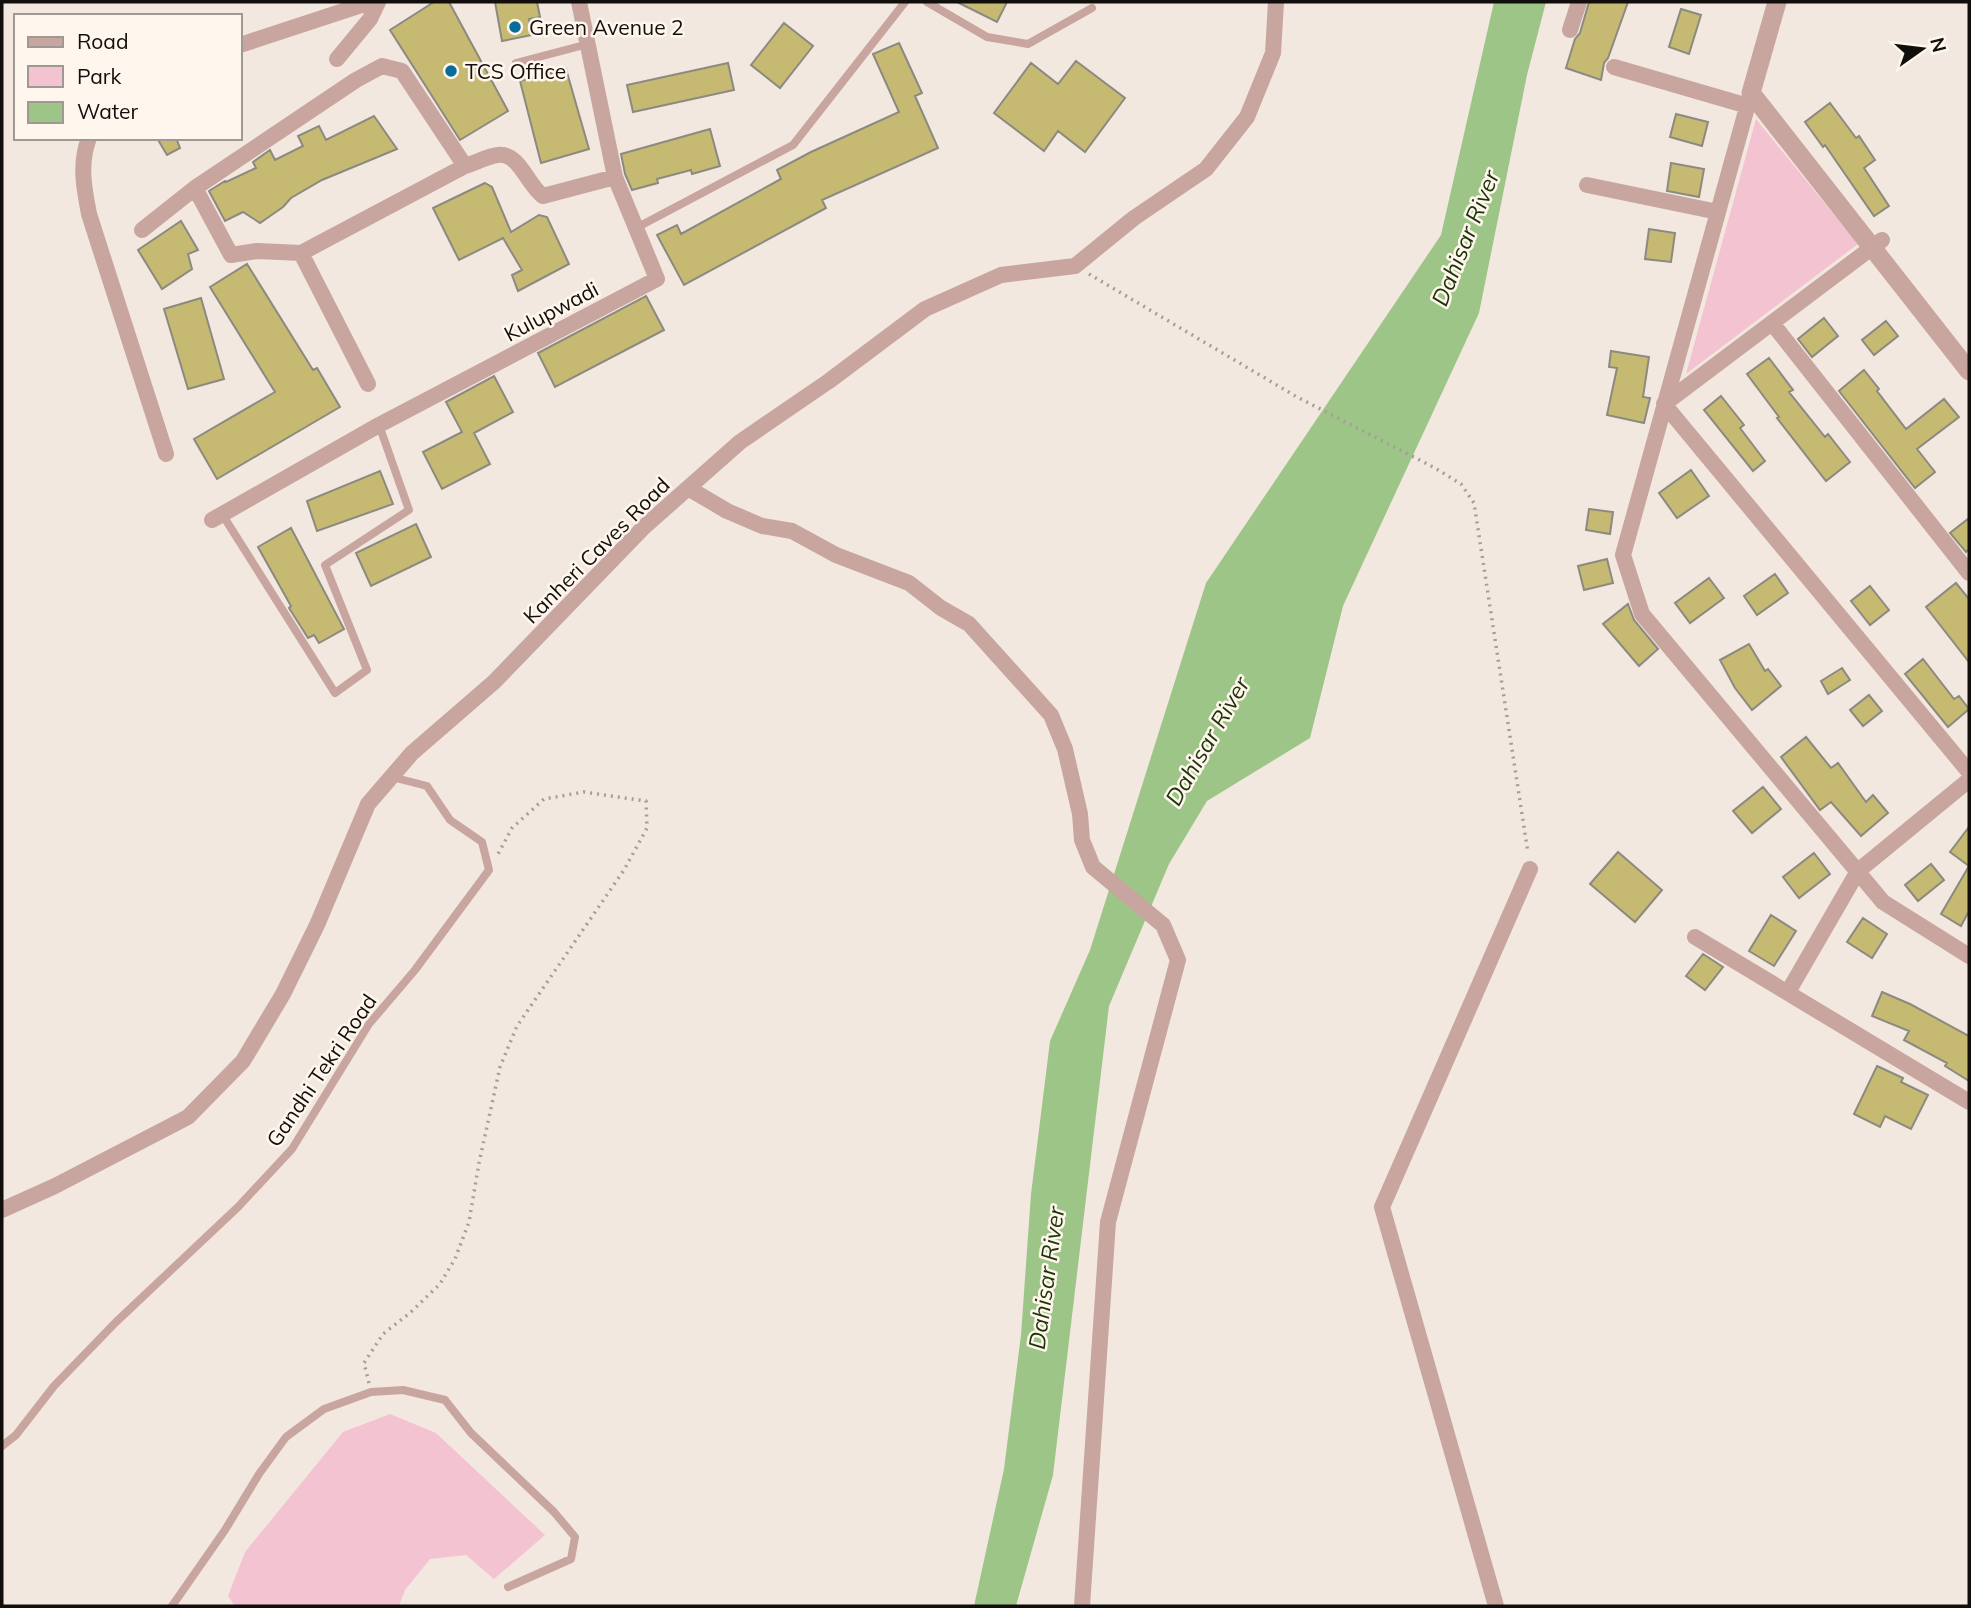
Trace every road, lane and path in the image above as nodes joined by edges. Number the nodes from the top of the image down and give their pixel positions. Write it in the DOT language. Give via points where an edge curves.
graph roads {
  1 [pos="371,2"];
  2 [pos="378,2"];
  3 [pos="579,2"];
  4 [pos="905,2"];
  5 [pos="927,2"];
  6 [pos="1276,2"];
  7 [pos="1579,2"];
  8 [pos="1777,2"];
  9 [pos="1093,8"];
  10 [pos="1570,30"];
  11 [pos="242,44"];
  12 [pos="588,44"];
  13 [pos="337,59"];
  14 [pos="516,63"];
  15 [pos="1614,67"];
  16 [pos="1751,94"];
  17 [pos="88,140"];
  18 [pos="465,166"];
  19 [pos="615,177"];
  20 [pos="1587,185"];
  21 [pos="195,188"];
  22 [pos="1718,212"];
  23 [pos="636,228"];
  24 [pos="142,230"];
  25 [pos="1877,244"];
  26 [pos="301,253"];
  27 [pos="1075,266"];
  28 [pos="1772,323"];
  29 [pos="1940,323"];
  30 [pos="1969,350"];
  31 [pos="1969,371"];
  32 [pos="368,384"];
  33 [pos="1664,404"];
  34 [pos="379,425"];
  35 [pos="166,454"];
  36 [pos="688,488"];
  37 [pos="217,517"];
  38 [pos="1969,573"];
  39 [pos="1969,772"];
  40 [pos="392,777"];
  41 [pos="1969,780"];
  42 [pos="1530,869"];
  43 [pos="489,870"];
  44 [pos="1858,871"];
  45 [pos="1695,937"];
  46 [pos="1969,956"];
  47 [pos="1788,992"];
  48 [pos="1969,1102"];
  49 [pos="2,1210"];
  50 [pos="371,1392"];
  51 [pos="2,1446"];
  52 [pos="508,1587"];
  53 [pos="172,1606"];
  54 [pos="1082,1606"];
  55 [pos="1496,1606"];
  1 -- 11 [label="street"];
  2 -- 13 [label="street"];
  3 -- 12 [label="street, Kulupwadi"];
  4 -- 23 [label="lane" via="793,145"];
  5 -- 9 [label="lane" via="987,37 1028,44"];
  6 -- 27 [label="street" via="1273,53 1247,117 1206,169"];
  7 -- 10 [label="street"];
  8 -- 16 [label="street"];
  12 -- 14 [label="lane"];
  12 -- 19 [label="street, Kulupwadi"];
  15 -- 16 [label="street"];
  16 -- 22 [label="street"];
  16 -- 25 [label="street"];
  17 -- 35 [label="street" via="83,153 83,181 89,214"];
  18 -- 19 [label="street" via="508,156 543,196"];
  18 -- 21 [label="street" via="402,71 382,66"];
  18 -- 26 [label="street"];
  19 -- 23 [label="street, Kulupwadi"];
  20 -- 22 [label="street"];
  21 -- 24 [label="street"];
  21 -- 26 [label="street" via="231,255"];
  22 -- 33 [label="street"];
  23 -- 34 [label="street, Kulupwadi" via="657,279"];
  25 -- 28 [label="street"];
  25 -- 29 [label="street"];
  26 -- 32 [label="street"];
  27 -- 36 [label="street, Kanheri Caves Road" via="1001,275 925,309 740,442"];
  27 -- 42 [label="path" via="1297,397 1461,484 1474,503"];
  28 -- 33 [label="street"];
  28 -- 38 [label="street"];
  29 -- 30 [label="street"];
  29 -- 31 [label="street"];
  33 -- 39 [label="street"];
  33 -- 44 [label="street" via="1623,555 1643,614"];
  34 -- 37 [label="street, Kulupwadi"];
  34 -- 37 [label="lane" via="409,510 325,565 367,670 335,693"];
  36 -- 40 [label="street, Kanheri Caves Road"];
  36 -- 54 [label="street" via="727,511 762,526 792,531 836,555 909,583 969,624 1051,715 1065,749 1082,840 1093,867 1163,925 1178,960 1108,1222"];
  40 -- 43 [label="lane" via="427,786 450,820 482,842"];
  40 -- 49 [label="street, Kanheri Caves Road" via="368,804 284,994 243,1061 188,1117"];
  41 -- 44 [label="street"];
  42 -- 55 [label="street" via="1382,1207"];
  43 -- 50 [label="path" via="512,828 544,799 584,792 646,801 647,828 624,870 517,1026 500,1067 469,1222 455,1259 440,1284 383,1334 364,1363"];
  43 -- 51 [label="lane, Gandhi Tekri Road" via="369,1024 292,1149 238,1207 116,1322"];
  44 -- 46 [label="street" via="1883,902"];
  44 -- 47 [label="street"];
  45 -- 47 [label="street"];
  47 -- 48 [label="street"];
  50 -- 52 [label="lane" via="403,1390 445,1400 471,1433 575,1537 571,1559"];
  50 -- 53 [label="lane" via="324,1409 286,1437"];
}
